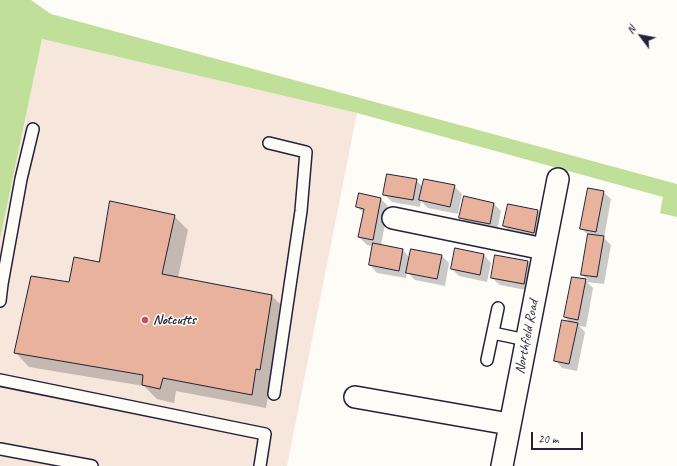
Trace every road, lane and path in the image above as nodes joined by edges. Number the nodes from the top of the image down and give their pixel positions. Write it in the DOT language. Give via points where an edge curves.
graph roads {
  1 [pos="33,129"];
  2 [pos="269,143"];
  3 [pos="558,179"];
  4 [pos="393,218"];
  5 [pos="544,249"];
  6 [pos="0,301"];
  7 [pos="498,308"];
  8 [pos="493,333"];
  9 [pos="526,340"];
  10 [pos="487,360"];
  11 [pos="0,380"];
  12 [pos="274,394"];
  13 [pos="355,397"];
  14 [pos="509,424"];
  15 [pos="0,449"];
  16 [pos="92,466"];
  17 [pos="260,466"];
  18 [pos="502,466"];
  1 -- 6 [label="lane" via="21,179"];
  2 -- 12 [label="lane" via="306,152"];
  3 -- 5 [label="street, Northfield Road"];
  4 -- 5 [label="street"];
  5 -- 9 [label="street, Northfield Road"];
  7 -- 8 [label="lane"];
  8 -- 9 [label="lane"];
  8 -- 10 [label="lane"];
  9 -- 14 [label="street, Northfield Road"];
  11 -- 17 [label="lane" via="265,434"];
  13 -- 14 [label="street"];
  14 -- 18 [label="street, Northfield Road"];
  15 -- 16 [label="lane"];
}
